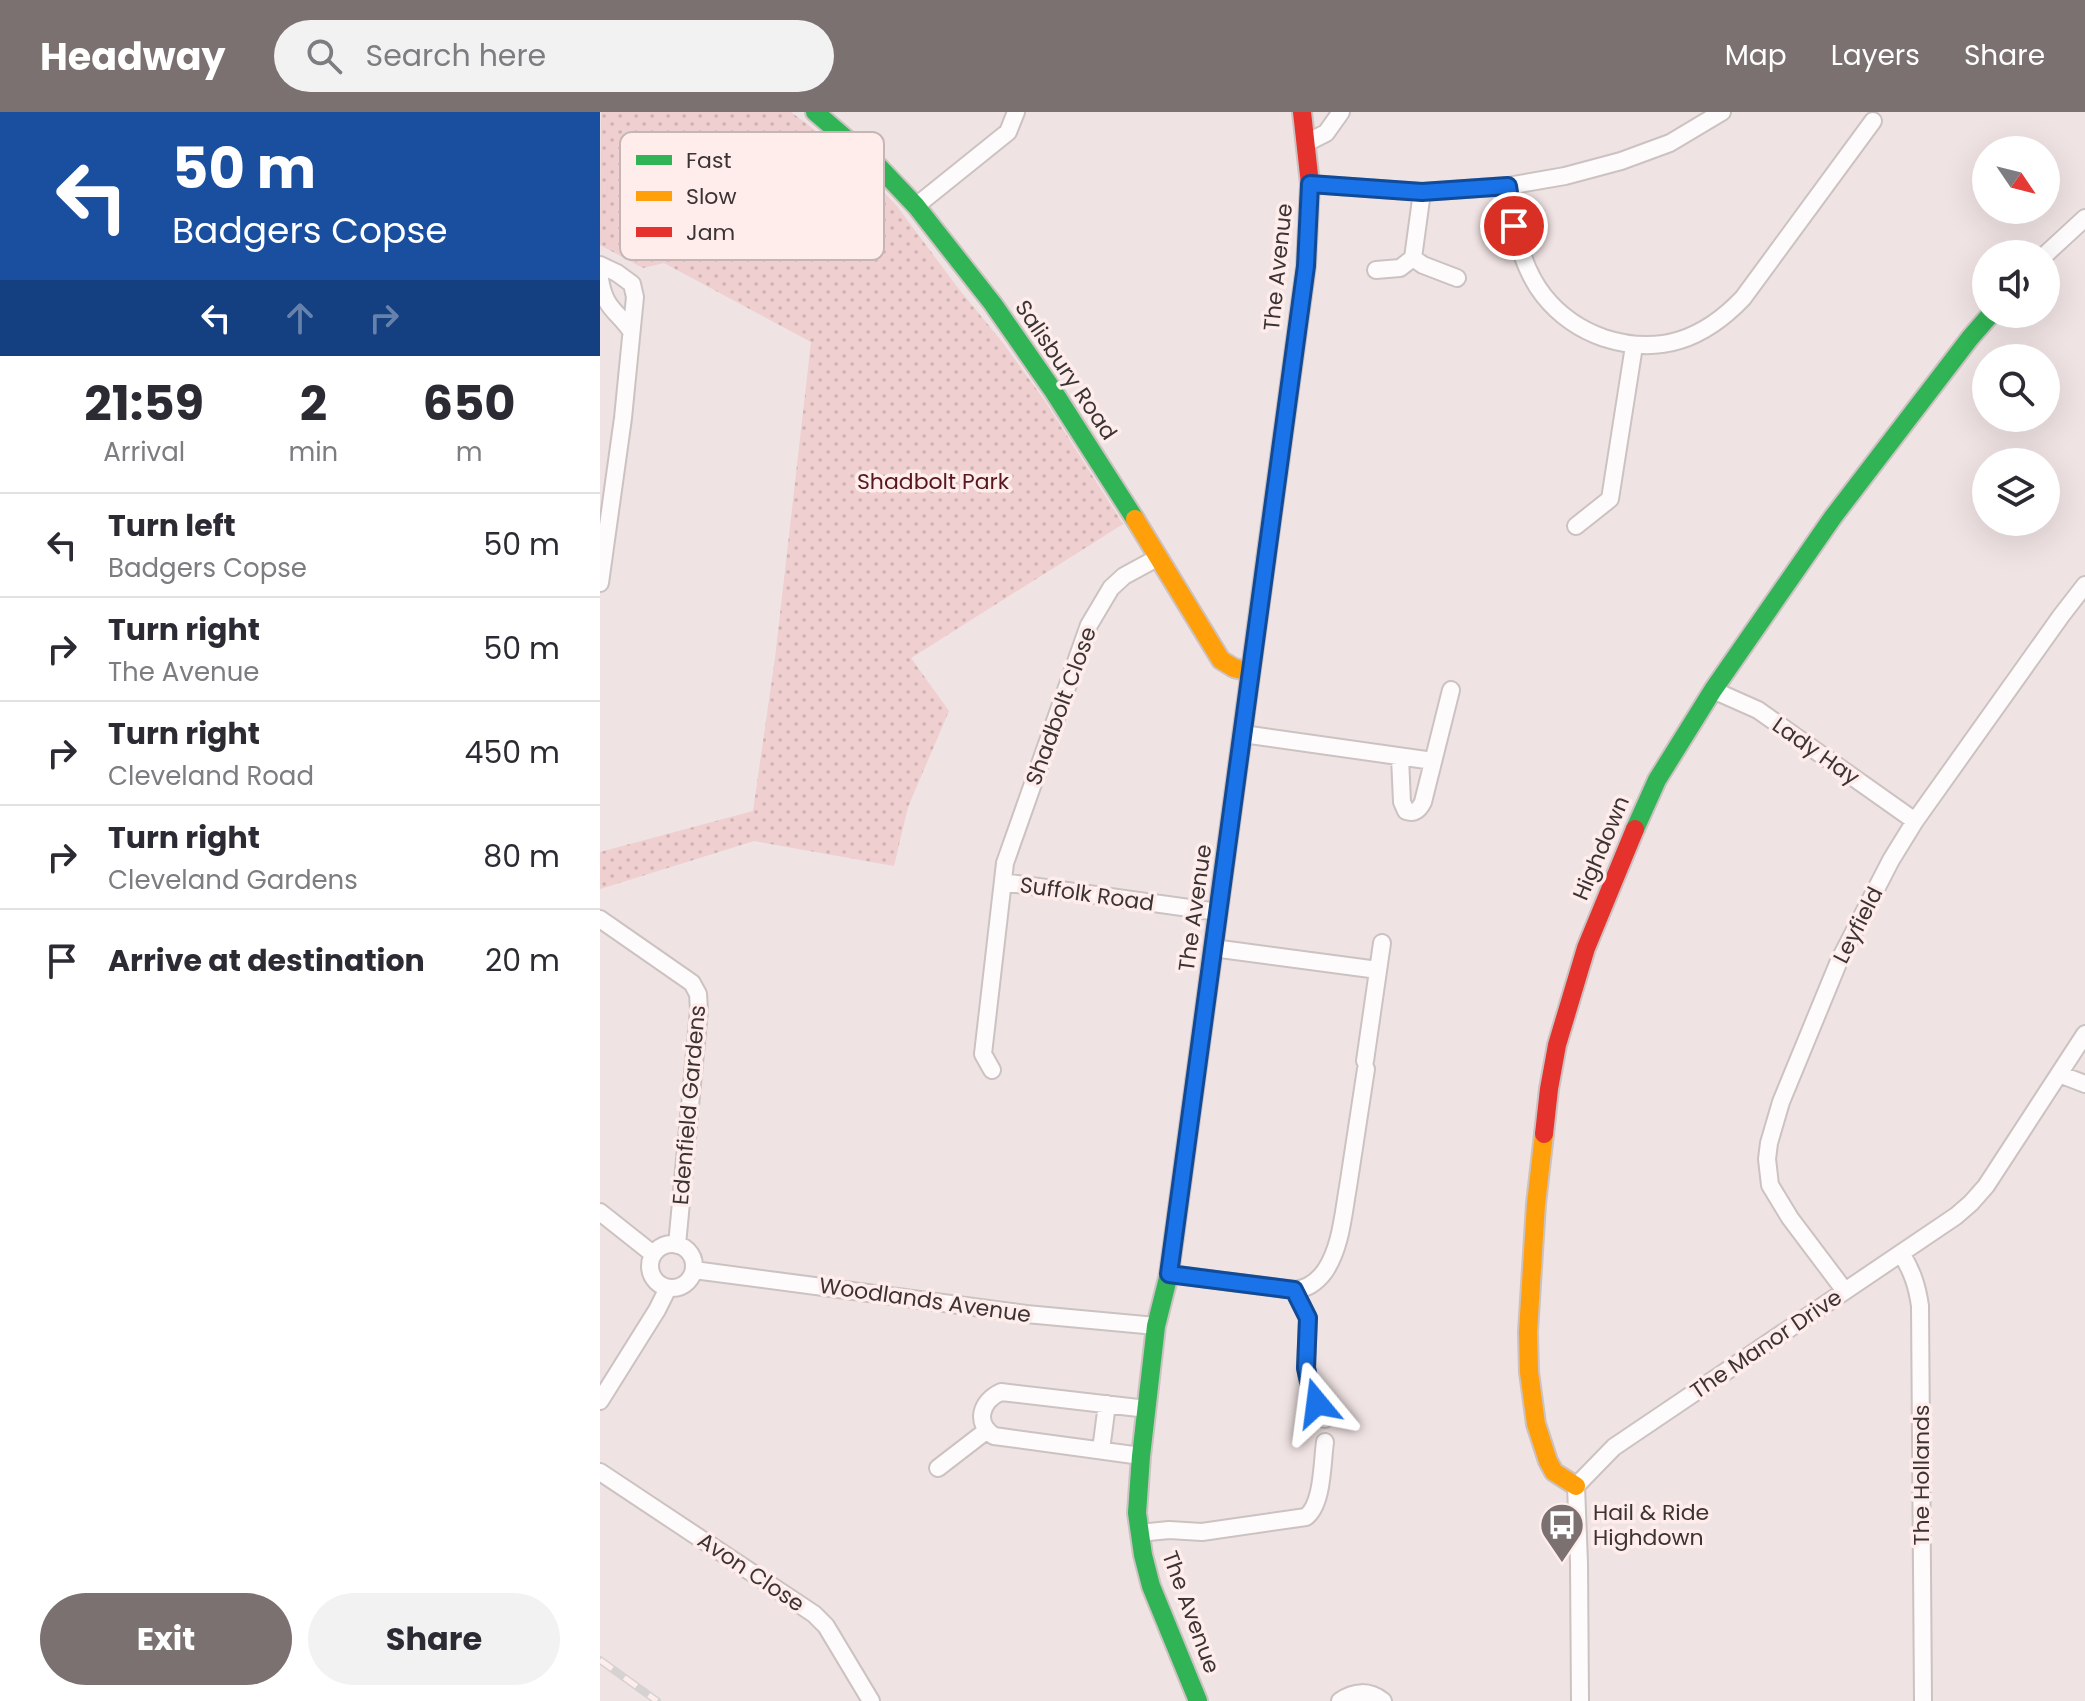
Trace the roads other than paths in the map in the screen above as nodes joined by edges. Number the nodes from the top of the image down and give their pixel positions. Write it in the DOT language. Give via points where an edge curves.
graph roads {
  1 [pos="815,112"];
  2 [pos="1016,112"];
  3 [pos="1302,112"];
  4 [pos="1341,112"];
  5 [pos="1722,112"];
  6 [pos="1873,121"];
  7 [pos="838,132"];
  8 [pos="1306,143"];
  9 [pos="884,172"];
  10 [pos="1310,184"];
  11 [pos="1508,186"];
  12 [pos="1422,192"];
  13 [pos="916,206"];
  14 [pos="2085,218"];
  15 [pos="2060,241"];
  16 [pos="1413,258"];
  17 [pos="600,265"];
  18 [pos="1376,270"];
  19 [pos="1457,278"];
  20 [pos="600,279"];
  21 [pos="1979,328"];
  22 [pos="631,331"];
  23 [pos="1634,346"];
  24 [pos="1576,526"];
  25 [pos="1159,557"];
  26 [pos="600,583"];
  27 [pos="2085,585"];
  28 [pos="1250,672"];
  29 [pos="1451,690"];
  30 [pos="1713,690"];
  31 [pos="1243,734"];
  32 [pos="1400,757"];
  33 [pos="1433,761"];
  34 [pos="1915,821"];
  35 [pos="1003,882"];
  36 [pos="1218,912"];
  37 [pos="600,919"];
  38 [pos="1382,943"];
  39 [pos="1213,948"];
  40 [pos="1378,970"];
  41 [pos="2085,1034"];
  42 [pos="992,1070"];
  43 [pos="2059,1074"];
  44 [pos="2085,1084"];
  45 [pos="600,1212"];
  46 [pos="677,1245"];
  47 [pos="1901,1253"];
  48 [pos="653,1254"];
  49 [pos="694,1270"];
  50 [pos="1169,1274"];
  51 [pos="668,1288"];
  52 [pos="1294,1290"];
  53 [pos="1845,1291"];
  54 [pos="1156,1326"];
  55 [pos="600,1401"];
  56 [pos="1107,1404"];
  57 [pos="1147,1409"];
  58 [pos="1325,1419"];
  59 [pos="986,1431"];
  60 [pos="1325,1442"];
  61 [pos="1101,1450"];
  62 [pos="1141,1456"];
  63 [pos="938,1468"];
  64 [pos="600,1472"];
  65 [pos="1576,1486"];
  66 [pos="1139,1533"];
  67 [pos="871,1701"];
  68 [pos="1198,1701"];
  69 [pos="1340,1701"];
  70 [pos="1383,1701"];
  71 [pos="1580,1701"];
  72 [pos="1923,1701"];
  1 -- 7 [label="street, Salisbury Road"];
  2 -- 13 [label="street" via="1008,132"];
  3 -- 8 [label="street, The Avenue"];
  4 -- 8 [label="street" via="1326,133"];
  5 -- 11 [label="street" via="1670,143 1621,161"];
  6 -- 23 [label="street" via="1731,310 1681,340"];
  8 -- 10 [label="street, The Avenue"];
  9 -- 13 [label="street, Salisbury Road"];
  10 -- 12 [label="street"];
  10 -- 28 [label="street, The Avenue" via="1306,266"];
  11 -- 12 [label="street"];
  11 -- 23 [label="street" via="1514,226 1544,296 1587,332"];
  12 -- 16 [label="street"];
  13 -- 25 [label="street, Salisbury Road" via="1052,389"];
  14 -- 15 [label="street"];
  16 -- 18 [label="street" via="1400,268"];
  16 -- 19 [label="street"];
  17 -- 22 [label="street" via="632,284"];
  20 -- 22 [label="street" via="606,301"];
  21 -- 30 [label="street, Highdown" via="1833,517"];
  22 -- 26 [label="street"];
  23 -- 24 [label="street" via="1610,499"];
  25 -- 28 [label="street, Salisbury Road" via="1221,660"];
  25 -- 35 [label="street, Shadbolt Close" via="1111,588 1089,625 1005,863"];
  27 -- 34 [label="street, Leyfield"];
  28 -- 31 [label="street, The Avenue"];
  29 -- 33 [label="street"];
  30 -- 34 [label="street, Lady Hay" via="1758,710"];
  30 -- 65 [label="street, Highdown" via="1657,780 1634,830 1586,948 1549,1089 1530,1287 1529,1372 1536,1424 1548,1461 1554,1472"];
  31 -- 32 [label="street"];
  31 -- 36 [label="street, The Avenue"];
  32 -- 33 [label="street"];
  32 -- 33 [label="street" via="1402,802 1410,812 1423,802"];
  34 -- 53 [label="street, Leyfield" via="1839,961 1769,1143 1770,1185 1777,1199"];
  35 -- 36 [label="street, Suffolk Road"];
  35 -- 42 [label="street, Suffolk Road" via="983,1054"];
  36 -- 39 [label="street, The Avenue"];
  37 -- 46 [label="street, Edenfield Gardens" via="692,983 698,994"];
  38 -- 40 [label="street"];
  39 -- 40 [label="street"];
  39 -- 50 [label="street, The Avenue"];
  40 -- 52 [label="street" via="1342,1227 1324,1273 1305,1289"];
  41 -- 43 [label="street, The Manor Drive"];
  43 -- 44 [label="street"];
  43 -- 47 [label="street, The Manor Drive" via="1971,1203"];
  45 -- 48 [label="street"];
  46 -- 48 [label="street"];
  46 -- 49 [label="street" via="687,1250"];
  47 -- 53 [label="street, The Manor Drive"];
  47 -- 72 [label="street, The Hollands" via="1913,1272 1920,1306"];
  48 -- 51 [label="street" via="650,1271"];
  49 -- 51 [label="street" via="681,1287"];
  49 -- 54 [label="street, Woodlands Avenue"];
  50 -- 52 [label="street"];
  50 -- 54 [label="street, The Avenue"];
  51 -- 55 [label="street"];
  52 -- 58 [label="street" via="1309,1324 1308,1379"];
  53 -- 65 [label="street, The Manor Drive" via="1614,1447"];
  54 -- 57 [label="street, The Avenue"];
  56 -- 57 [label="street"];
  56 -- 59 [label="street" via="1001,1392 983,1406"];
  56 -- 61 [label="street"];
  57 -- 62 [label="street, The Avenue"];
  59 -- 61 [label="street"];
  59 -- 63 [label="street"];
  60 -- 66 [label="street" via="1318,1499 1306,1517 1202,1532"];
  61 -- 62 [label="street"];
  62 -- 66 [label="street, The Avenue"];
  64 -- 67 [label="street, Avon Close" via="814,1614"];
  65 -- 71 [label="street"];
  66 -- 68 [label="street, The Avenue" via="1151,1586"];
  69 -- 70 [label="street" via="1367,1693"];
}
